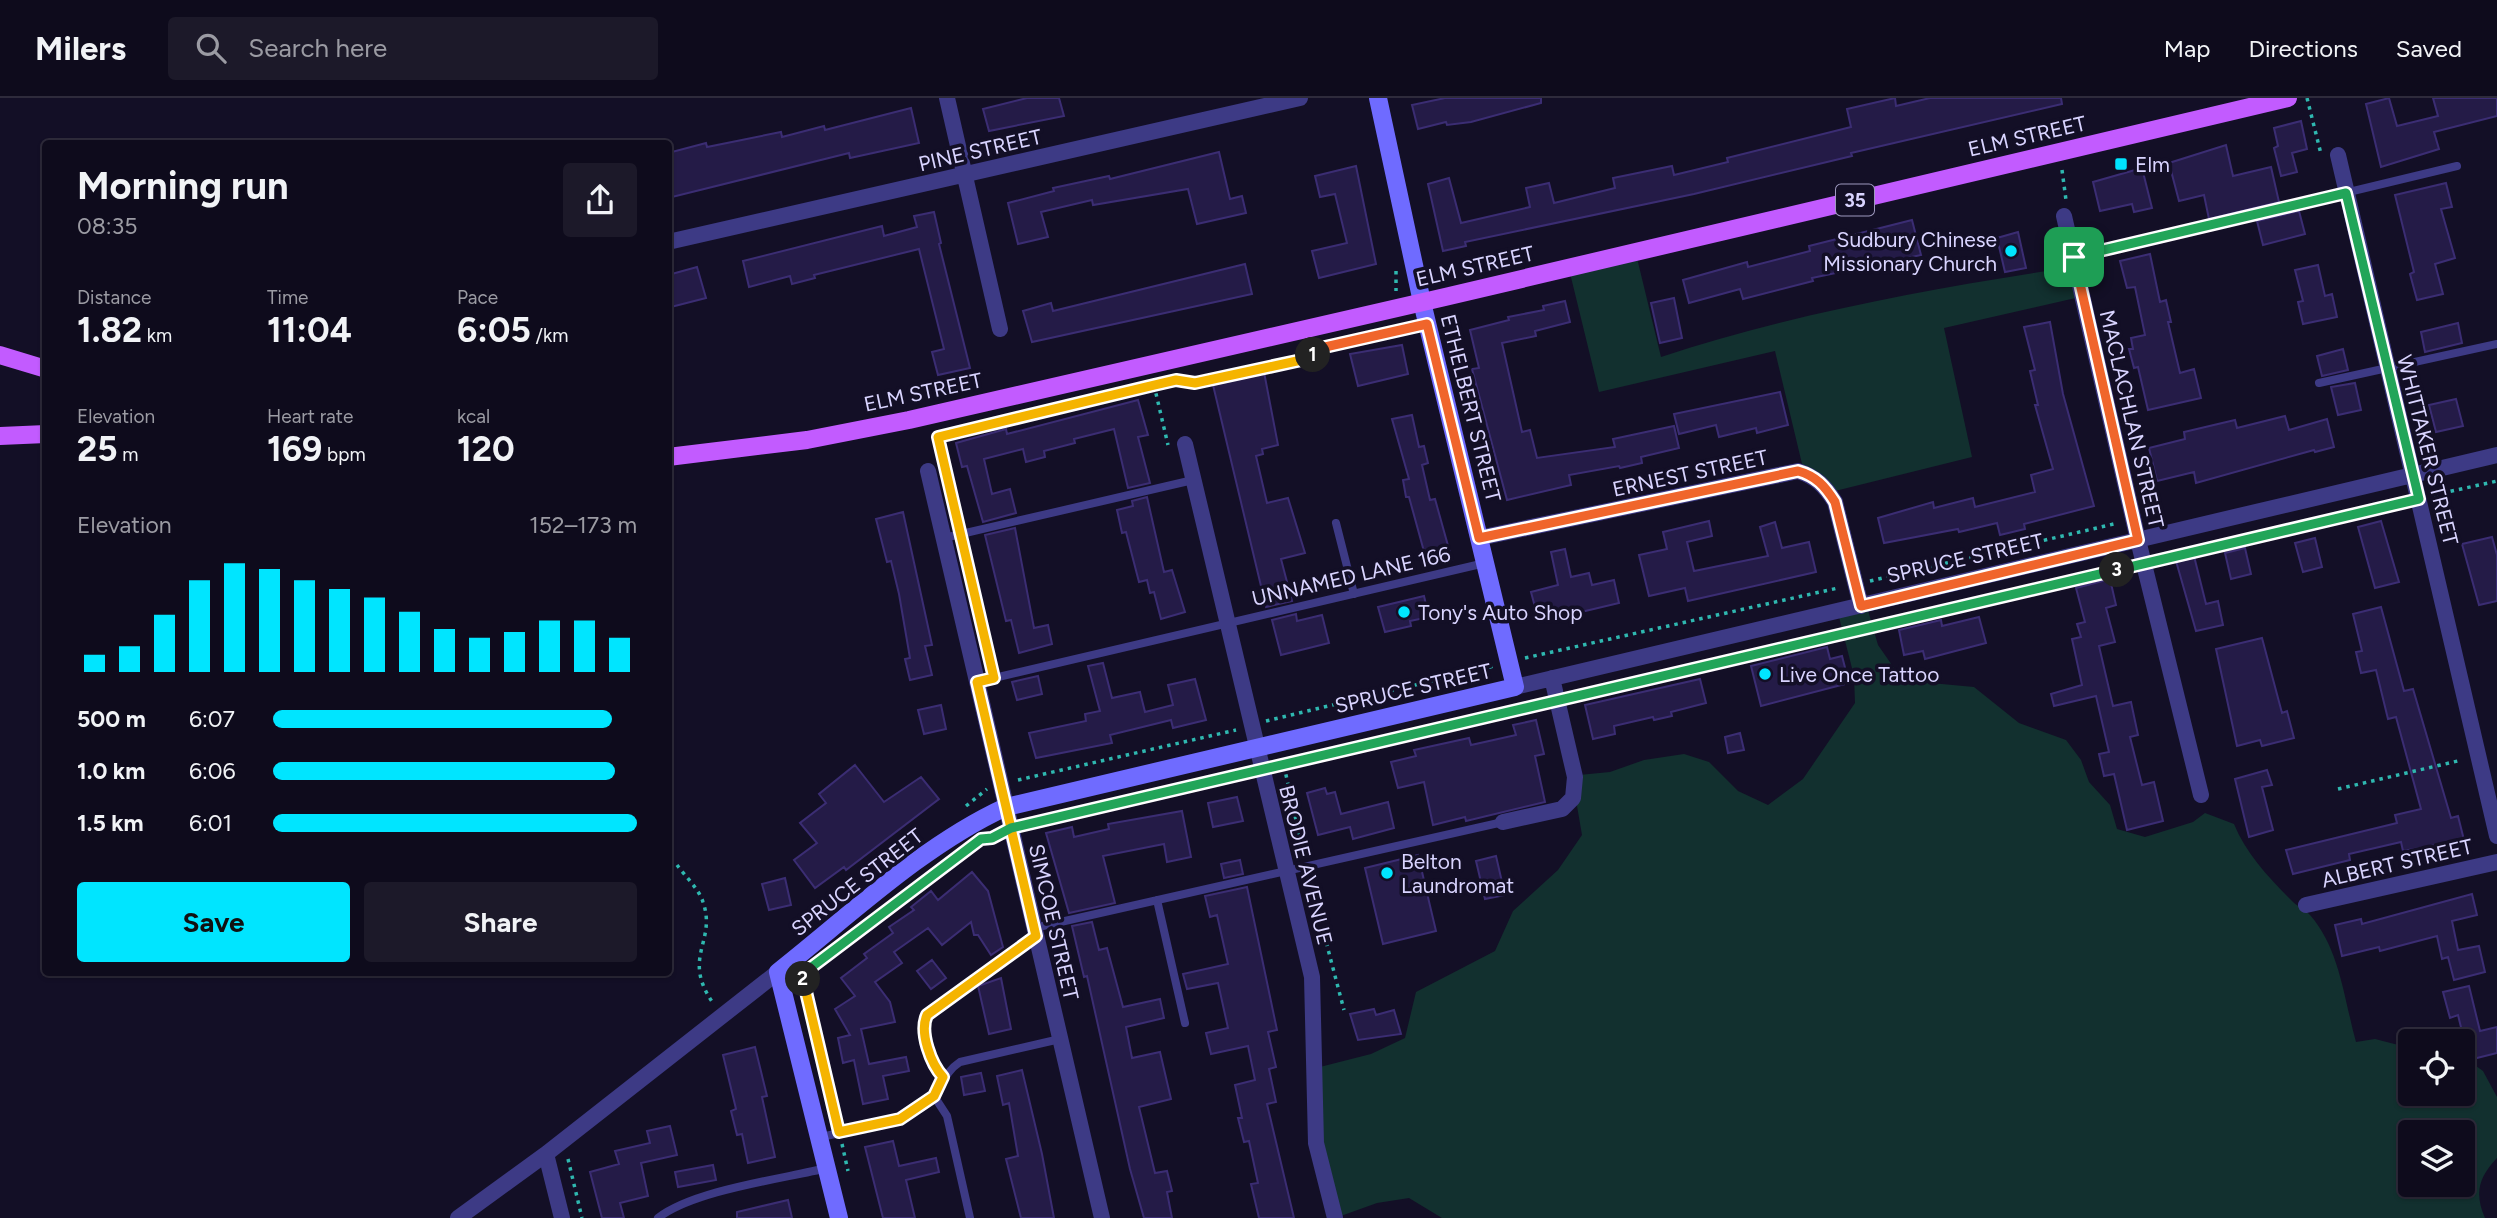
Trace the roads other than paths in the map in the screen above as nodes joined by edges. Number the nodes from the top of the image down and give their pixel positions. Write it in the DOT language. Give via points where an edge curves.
graph roads {
  1 [pos="947,98"];
  2 [pos="1300,98"];
  3 [pos="1378,98"];
  4 [pos="2287,98"];
  5 [pos="2330,156"];
  6 [pos="2457,166"];
  7 [pos="964,175"];
  8 [pos="2346,193"];
  9 [pos="2064,216"];
  10 [pos="672,241"];
  11 [pos="2074,257"];
  12 [pos="1422,302"];
  13 [pos="1000,328"];
  14 [pos="2497,344"];
  15 [pos="0,355"];
  16 [pos="42,368"];
  17 [pos="2386,369"];
  18 [pos="2319,383"];
  19 [pos="42,433"];
  20 [pos="0,436"];
  21 [pos="1185,444"];
  22 [pos="2497,455"];
  23 [pos="672,457"];
  24 [pos="928,471"];
  25 [pos="2413,475"];
  26 [pos="1193,480"];
  27 [pos="1336,523"];
  28 [pos="944,538"];
  29 [pos="1479,538"];
  30 [pos="2138,540"];
  31 [pos="1485,563"];
  32 [pos="1354,594"];
  33 [pos="1861,606"];
  34 [pos="1225,624"];
  35 [pos="1552,678"];
  36 [pos="977,682"];
  37 [pos="1515,687"];
  38 [pos="1256,748"];
  39 [pos="2201,795"];
  40 [pos="1006,807"];
  41 [pos="1503,822"];
  42 [pos="2497,836"];
  43 [pos="2497,862"];
  44 [pos="1286,871"];
  45 [pos="1157,900"];
  46 [pos="2306,905"];
  47 [pos="1035,932"];
  48 [pos="778,972"];
  49 [pos="1185,1023"];
  50 [pos="1060,1038"];
  51 [pos="943,1077"];
  52 [pos="934,1096"];
  53 [pos="820,1137"];
  54 [pos="548,1161"];
  55 [pos="827,1168"];
  56 [pos="458,1218"];
  57 [pos="562,1218"];
  58 [pos="658,1218"];
  59 [pos="839,1218"];
  60 [pos="970,1218"];
  61 [pos="1102,1218"];
  62 [pos="1335,1218"];
  1 -- 7 [label="street"];
  2 -- 7 [label="street, PINE STREET"];
  3 -- 12 [label="street, ETHELBERT STREET"];
  4 -- 12 [label="main road, ELM STREET / 35"];
  5 -- 8 [label="street, WHITTAKER STREET"];
  6 -- 8 [label="lane"];
  7 -- 10 [label="street, PINE STREET"];
  7 -- 13 [label="street"];
  8 -- 11 [label="lane"];
  8 -- 17 [label="street, WHITTAKER STREET"];
  9 -- 11 [label="street, MACLACHLAN STREET"];
  11 -- 30 [label="street, MACLACHLAN STREET"];
  12 -- 23 [label="main road, ELM STREET / 35" via="897,422 807,440"];
  12 -- 29 [label="street, ETHELBERT STREET"];
  14 -- 17 [label="lane"];
  15 -- 16 [label="main road"];
  17 -- 18 [label="lane"];
  17 -- 25 [label="street, WHITTAKER STREET"];
  19 -- 20 [label="main road"];
  21 -- 26 [label="street, BRODIE AVENUE"];
  22 -- 25 [label="street, SPRUCE STREET"];
  24 -- 28 [label="street, SIMCOE STREET"];
  25 -- 30 [label="street, SPRUCE STREET"];
  25 -- 42 [label="street, WHITTAKER STREET"];
  26 -- 28 [label="lane"];
  26 -- 34 [label="street, BRODIE AVENUE"];
  27 -- 32 [label="lane"];
  28 -- 36 [label="street, SIMCOE STREET"];
  29 -- 31 [label="street, ETHELBERT STREET"];
  29 -- 33 [label="street, ERNEST STREET" via="1798,471 1811,475 1835,502"];
  30 -- 33 [label="street, SPRUCE STREET"];
  30 -- 39 [label="street, MACLACHLAN STREET"];
  31 -- 32 [label="lane, UNNAMED LANE 166"];
  31 -- 37 [label="street, ETHELBERT STREET"];
  32 -- 34 [label="lane, UNNAMED LANE 166"];
  33 -- 35 [label="street, SPRUCE STREET"];
  34 -- 36 [label="lane, UNNAMED LANE 166"];
  34 -- 38 [label="street, BRODIE AVENUE"];
  35 -- 37 [label="street, SPRUCE STREET"];
  35 -- 41 [label="street" via="1574,777 1573,798 1562,810"];
  36 -- 40 [label="street, SIMCOE STREET"];
  37 -- 38 [label="street, SPRUCE STREET"];
  38 -- 40 [label="street, SPRUCE STREET"];
  38 -- 44 [label="street, BRODIE AVENUE"];
  40 -- 47 [label="street, SIMCOE STREET"];
  40 -- 48 [label="street, SPRUCE STREET" via="936,848"];
  41 -- 44 [label="lane"];
  43 -- 46 [label="street, ALBERT STREET"];
  44 -- 45 [label="lane"];
  44 -- 62 [label="street, BRODIE AVENUE" via="1312,977 1316,1143"];
  45 -- 47 [label="lane"];
  45 -- 49 [label="lane"];
  47 -- 50 [label="street, SIMCOE STREET"];
  47 -- 51 [label="lane" via="927,1015 924,1029 934,1064"];
  48 -- 53 [label="street"];
  48 -- 54 [label="street, SPRUCE STREET"];
  50 -- 51 [label="lane" via="960,1062"];
  50 -- 61 [label="street, SIMCOE STREET"];
  51 -- 52 [label="lane"];
  52 -- 53 [label="lane" via="900,1119"];
  52 -- 60 [label="lane" via="947,1116"];
  53 -- 55 [label="street"];
  54 -- 56 [label="street, SPRUCE STREET"];
  54 -- 57 [label="street"];
  55 -- 58 [label="lane" via="685,1203"];
  55 -- 59 [label="street"];
}
